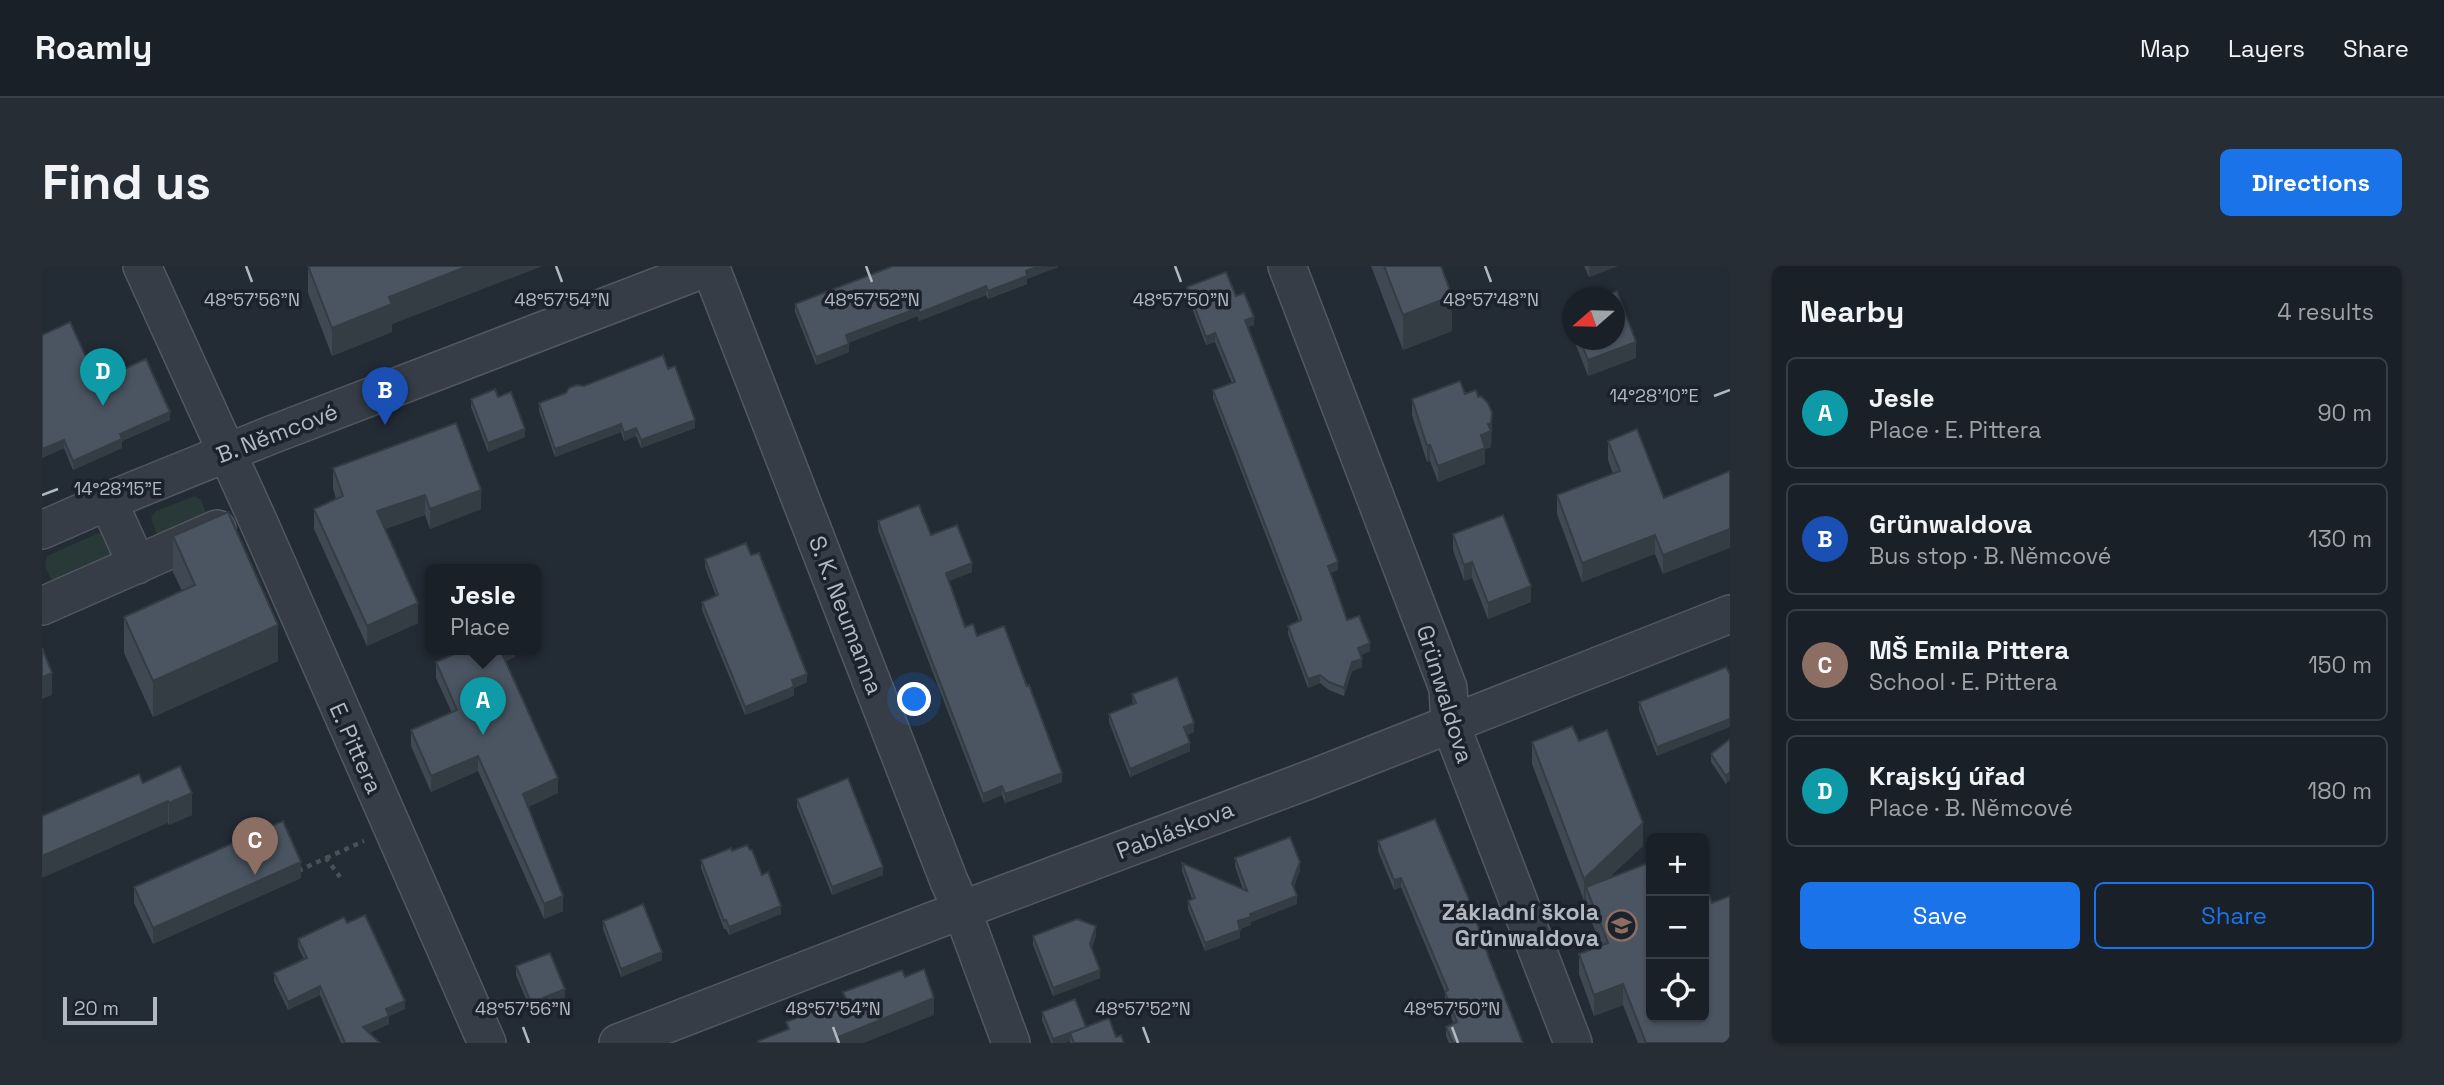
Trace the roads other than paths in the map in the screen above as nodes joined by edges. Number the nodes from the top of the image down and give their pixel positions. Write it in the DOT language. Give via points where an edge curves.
graph roads {
  1 [pos="142,266"];
  2 [pos="710,266"];
  3 [pos="1287,266"];
  4 [pos="227,452"];
  5 [pos="108,501"];
  6 [pos="254,513"];
  7 [pos="42,530"];
  8 [pos="137,565"];
  9 [pos="42,606"];
  10 [pos="1730,614"];
  11 [pos="1450,723"];
  12 [pos="962,910"];
  13 [pos="487,1043"];
  14 [pos="618,1043"];
  15 [pos="1011,1043"];
  16 [pos="1573,1043"];
  1 -- 4 [label="street, E. Pittera"];
  2 -- 4 [label="street, B. Němcové"];
  2 -- 12 [label="street, S. K. Neumanna"];
  3 -- 11 [label="street, Grünwaldova" via="1448,688"];
  4 -- 5 [label="street, B. Němcové"];
  4 -- 6 [label="street, E. Pittera"];
  5 -- 7 [label="street, B. Němcové"];
  5 -- 8 [label="street"];
  6 -- 8 [label="street"];
  6 -- 13 [label="street, E. Pittera"];
  8 -- 9 [label="street"];
  10 -- 11 [label="street, Pabláskova"];
  11 -- 12 [label="street, Pabláskova"];
  11 -- 16 [label="street, Grünwaldova"];
  12 -- 14 [label="street, Pabláskova"];
  12 -- 15 [label="street, S. K. Neumanna"];
}
